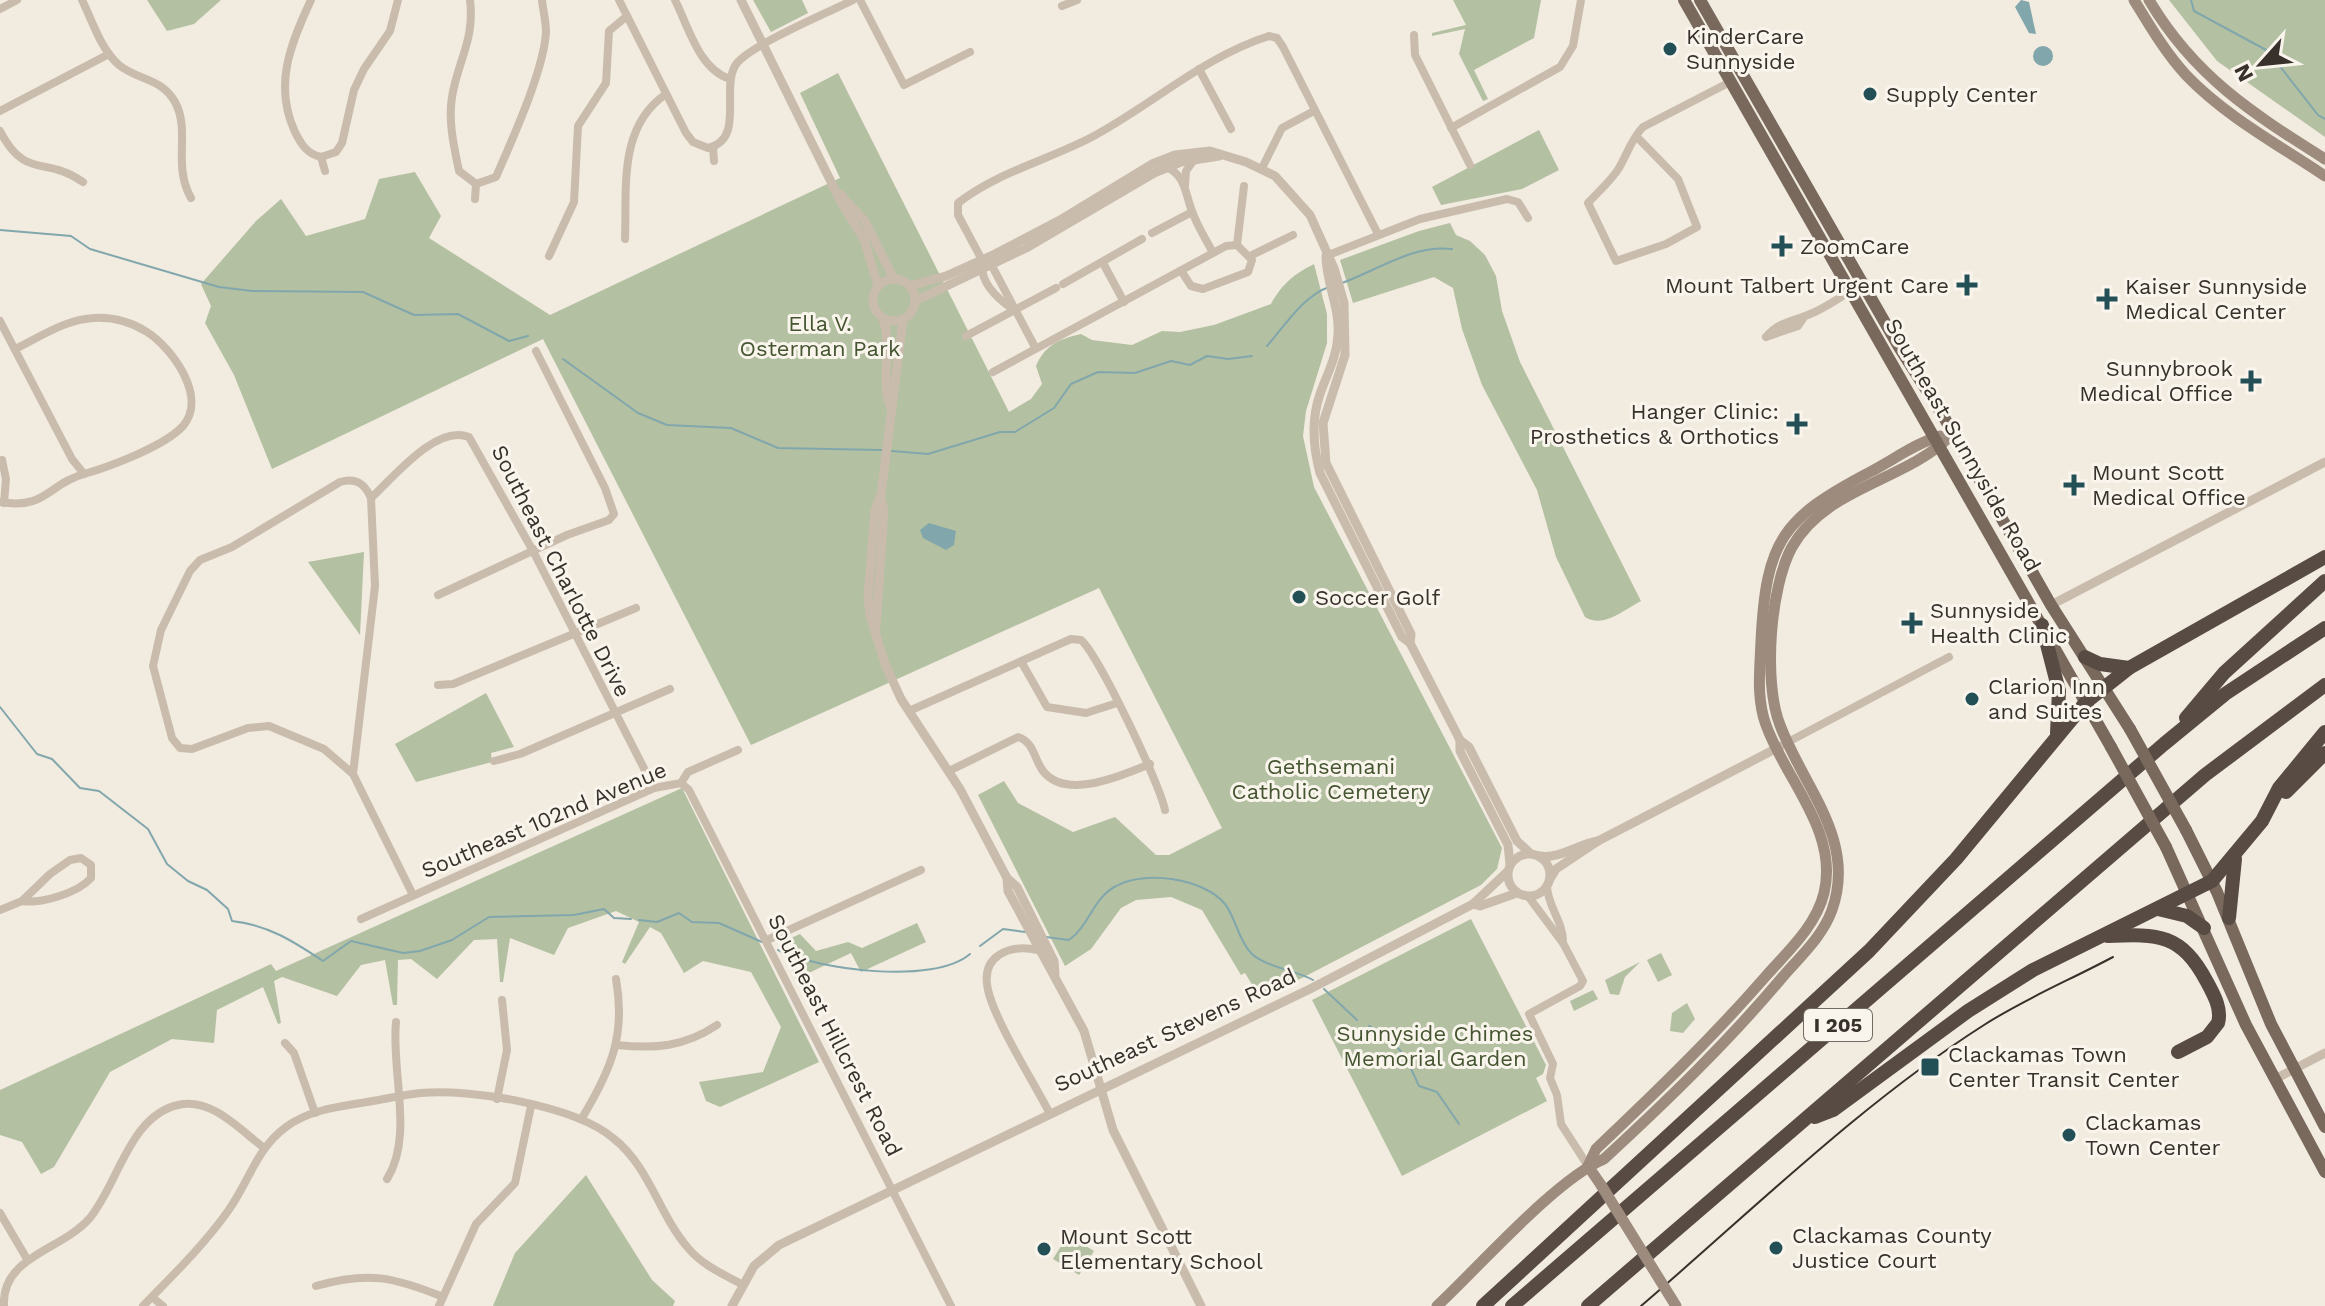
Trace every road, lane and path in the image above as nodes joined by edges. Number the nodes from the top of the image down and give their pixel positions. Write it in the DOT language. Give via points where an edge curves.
graph roads {
  1 [pos="17,0"];
  2 [pos="82,0"];
  3 [pos="311,0"];
  4 [pos="398,0"];
  5 [pos="470,0"];
  6 [pos="542,0"];
  7 [pos="619,0"];
  8 [pos="675,0"];
  9 [pos="741,0"];
  10 [pos="853,0"];
  11 [pos="860,0"];
  12 [pos="1077,0"];
  13 [pos="1581,0"];
  14 [pos="1684,0"];
  15 [pos="1700,0"];
  16 [pos="2134,0"];
  17 [pos="2152,4"];
  18 [pos="1062,6"];
  19 [pos="0,9"];
  20 [pos="627,16"];
  21 [pos="1414,35"];
  22 [pos="764,45"];
  23 [pos="970,52"];
  24 [pos="109,54"];
  25 [pos="1199,69"];
  26 [pos="730,79"];
  27 [pos="1732,81"];
  28 [pos="666,94"];
  29 [pos="1761,103"];
  30 [pos="0,111"];
  31 [pos="1314,111"];
  32 [pos="2244,122"];
  33 [pos="1451,128"];
  34 [pos="1231,129"];
  35 [pos="0,131"];
  36 [pos="1636,136"];
  37 [pos="713,147"];
  38 [pos="1219,156"];
  39 [pos="2320,156"];
  40 [pos="321,157"];
  41 [pos="1194,160"];
  42 [pos="714,161"];
  43 [pos="1470,165"];
  44 [pos="1166,167"];
  45 [pos="1783,167"];
  46 [pos="1262,168"];
  47 [pos="325,171"];
  48 [pos="2325,176"];
  49 [pos="83,182"];
  50 [pos="476,184"];
  51 [pos="1185,186"];
  52 [pos="1244,186"];
  53 [pos="1809,188"];
  54 [pos="839,193"];
  55 [pos="191,198"];
  56 [pos="475,199"];
  57 [pos="1192,212"];
  58 [pos="1528,218"];
  59 [pos="1152,233"];
  60 [pos="1378,234"];
  61 [pos="1293,235"];
  62 [pos="625,239"];
  63 [pos="1142,239"];
  64 [pos="1237,245"];
  65 [pos="1213,253"];
  66 [pos="549,256"];
  67 [pos="1250,256"];
  68 [pos="1326,256"];
  69 [pos="982,260"];
  70 [pos="1103,263"];
  71 [pos="992,266"];
  72 [pos="981,272"];
  73 [pos="1182,272"];
  74 [pos="894,279"];
  75 [pos="878,286"];
  76 [pos="910,286"];
  77 [pos="1852,290"];
  78 [pos="915,301"];
  79 [pos="1124,302"];
  80 [pos="1014,310"];
  81 [pos="1804,317"];
  82 [pos="883,319"];
  83 [pos="903,320"];
  84 [pos="0,321"];
  85 [pos="966,336"];
  86 [pos="1035,347"];
  87 [pos="15,349"];
  88 [pos="536,351"];
  89 [pos="993,372"];
  90 [pos="890,406"];
  91 [pos="1953,433"];
  92 [pos="1938,442"];
  93 [pos="2,460"];
  94 [pos="2325,462"];
  95 [pos="84,474"];
  96 [pos="371,498"];
  97 [pos="2,503"];
  98 [pos="533,551"];
  99 [pos="2325,557"];
  100 [pos="2325,581"];
  101 [pos="438,595"];
  102 [pos="2051,605"];
  103 [pos="636,608"];
  104 [pos="2042,625"];
  105 [pos="2325,628"];
  106 [pos="574,634"];
  107 [pos="1949,657"];
  108 [pos="2085,657"];
  109 [pos="1022,663"];
  110 [pos="2129,668"];
  111 [pos="438,685"];
  112 [pos="2325,685"];
  113 [pos="2105,687"];
  114 [pos="670,689"];
  115 [pos="2086,702"];
  116 [pos="1117,703"];
  117 [pos="909,711"];
  118 [pos="614,713"];
  119 [pos="2325,732"];
  120 [pos="2057,733"];
  121 [pos="1460,740"];
  122 [pos="1788,742"];
  123 [pos="2164,744"];
  124 [pos="1776,749"];
  125 [pos="738,750"];
  126 [pos="2325,753"];
  127 [pos="494,761"];
  128 [pos="1150,764"];
  129 [pos="949,771"];
  130 [pos="353,774"];
  131 [pos="681,783"];
  132 [pos="654,788"];
  133 [pos="2274,802"];
  134 [pos="1165,810"];
  135 [pos="1598,841"];
  136 [pos="2236,854"];
  137 [pos="1534,855"];
  138 [pos="1509,868"];
  139 [pos="921,870"];
  140 [pos="1007,878"];
  141 [pos="2212,881"];
  142 [pos="1548,883"];
  143 [pos="1517,893"];
  144 [pos="2190,894"];
  145 [pos="413,895"];
  146 [pos="1528,896"];
  147 [pos="22,901"];
  148 [pos="1473,904"];
  149 [pos="2158,909"];
  150 [pos="0,910"];
  151 [pos="2229,918"];
  152 [pos="361,919"];
  153 [pos="2204,928"];
  154 [pos="2099,937"];
  155 [pos="767,940"];
  156 [pos="1563,943"];
  157 [pos="1040,947"];
  158 [pos="616,979"];
  159 [pos="502,1000"];
  160 [pos="396,1022"];
  161 [pos="717,1025"];
  162 [pos="285,1043"];
  163 [pos="617,1045"];
  164 [pos="2178,1052"];
  165 [pos="2325,1053"];
  166 [pos="2294,1069"];
  167 [pos="2275,1079"];
  168 [pos="1100,1087"];
  169 [pos="400,1097"];
  170 [pos="497,1099"];
  171 [pos="531,1106"];
  172 [pos="1049,1112"];
  173 [pos="315,1113"];
  174 [pos="582,1118"];
  175 [pos="1809,1119"];
  176 [pos="2325,1127"];
  177 [pos="263,1147"];
  178 [pos="1588,1166"];
  179 [pos="2325,1172"];
  180 [pos="387,1179"];
  181 [pos="894,1191"];
  182 [pos="0,1213"];
  183 [pos="27,1259"];
  184 [pos="743,1285"];
  185 [pos="316,1286"];
  186 [pos="152,1297"];
  187 [pos="441,1302"];
  188 [pos="4,1306"];
  189 [pos="143,1306"];
  190 [pos="163,1306"];
  191 [pos="732,1306"];
  192 [pos="951,1306"];
  193 [pos="1201,1306"];
  194 [pos="1437,1306"];
  195 [pos="1483,1306"];
  196 [pos="1512,1306"];
  197 [pos="1588,1306"];
  198 [pos="1676,1306"];
  1 -- 19 [label="street"];
  2 -- 24 [label="street"];
  3 -- 40 [label="street" via="289,50 285,95 299,139 308,152"];
  4 -- 40 [label="street" via="390,31 354,90 342,143 336,152"];
  5 -- 50 [label="street" via="472,34 456,79 451,124 459,171"];
  6 -- 50 [label="street" via="543,52 511,144 496,177"];
  7 -- 20 [label="street"];
  8 -- 26 [label="street" via="705,62"];
  9 -- 22 [label="street"];
  10 -- 22 [label="street"];
  11 -- 23 [label="street" via="904,85"];
  12 -- 18 [label="street"];
  13 -- 33 [label="street" via="1573,46 1560,67"];
  14 -- 27 [label="main road, Southeast Sunnyside Road"];
  15 -- 29 [label="main road, Southeast Sunnyside Road"];
  16 -- 32 [label="main road" via="2194,83"];
  17 -- 39 [label="main road" via="2193,63"];
  20 -- 28 [label="street"];
  20 -- 66 [label="street" via="609,31 606,83 578,126 574,202"];
  21 -- 33 [label="street" via="1415,55"];
  22 -- 26 [label="street" via="741,57"];
  22 -- 54 [label="street"];
  24 -- 30 [label="street"];
  24 -- 55 [label="street" via="121,67 162,87 174,101 180,120 181,180"];
  25 -- 31 [label="street" via="1273,36"];
  25 -- 34 [label="street"];
  25 -- 69 [label="street" via="1095,135 958,203 958,215"];
  26 -- 37 [label="street" via="727,132"];
  27 -- 29 [label="main road" via="1740,80 1750,98"];
  27 -- 36 [label="street" via="1643,127"];
  27 -- 45 [label="main road, Southeast Sunnyside Road"];
  28 -- 37 [label="street" via="689,137 699,146"];
  28 -- 62 [label="street" via="652,103 629,143"];
  29 -- 53 [label="main road, Southeast Sunnyside Road"];
  31 -- 46 [label="street" via="1282,128"];
  31 -- 60 [label="street"];
  32 -- 39 [label="main road" via="2252,119 2299,151"];
  32 -- 48 [label="main road"];
  33 -- 43 [label="street"];
  35 -- 49 [label="street" via="22,162 66,170"];
  36 -- 36 [label="street" via="1678,179 1697,227 1616,261 1587,205 1617,171"];
  37 -- 42 [label="street"];
  38 -- 41 [label="street"];
  38 -- 46 [label="street"];
  38 -- 69 [label="street" via="1192,152 1152,164"];
  40 -- 47 [label="street"];
  41 -- 44 [label="street"];
  41 -- 51 [label="street"];
  44 -- 51 [label="street"];
  44 -- 71 [label="street"];
  45 -- 53 [label="main road"];
  45 -- 77 [label="main road, Southeast Sunnyside Road"];
  46 -- 68 [label="street" via="1304,205"];
  50 -- 56 [label="street"];
  51 -- 57 [label="street"];
  52 -- 64 [label="street"];
  53 -- 91 [label="main road, Southeast Sunnyside Road"];
  54 -- 74 [label="street" via="865,221"];
  54 -- 75 [label="street" via="864,239"];
  57 -- 59 [label="street"];
  57 -- 65 [label="street"];
  58 -- 60 [label="street" via="1518,202 1507,199"];
  60 -- 68 [label="street"];
  61 -- 67 [label="street"];
  63 -- 70 [label="street"];
  64 -- 65 [label="street"];
  64 -- 67 [label="street"];
  65 -- 73 [label="street"];
  67 -- 73 [label="street" via="1253,265 1248,272 1203,289 1191,286"];
  68 -- 121 [label="street" via="1334,268 1346,343 1325,410 1323,452 1333,483"];
  69 -- 71 [label="street"];
  69 -- 72 [label="street"];
  69 -- 76 [label="street"];
  70 -- 79 [label="street"];
  70 -- 80 [label="street"];
  71 -- 72 [label="street"];
  71 -- 80 [label="street"];
  72 -- 78 [label="street"];
  72 -- 80 [label="street" via="1000,301"];
  73 -- 79 [label="street"];
  74 -- 75 [label="street"];
  74 -- 76 [label="street"];
  75 -- 82 [label="street" via="872,301"];
  76 -- 78 [label="street"];
  77 -- 81 [label="street"];
  77 -- 92 [label="main road, Southeast Sunnyside Road"];
  78 -- 83 [label="street"];
  79 -- 86 [label="street"];
  80 -- 85 [label="street"];
  80 -- 86 [label="street"];
  82 -- 83 [label="street"];
  82 -- 90 [label="street"];
  83 -- 90 [label="street"];
  84 -- 87 [label="street"];
  86 -- 89 [label="street"];
  87 -- 95 [label="street"];
  87 -- 95 [label="street" via="63,325 107,318 148,333 177,365 191,398 183,426 101,471"];
  88 -- 98 [label="street" via="614,514"];
  90 -- 117 [label="street" via="875,510 870,615 885,664"];
  91 -- 92 [label="main road"];
  91 -- 102 [label="main road, Southeast Sunnyside Road"];
  92 -- 104 [label="main road, Southeast Sunnyside Road"];
  92 -- 122 [label="main road" via="1830,508 1793,546 1777,589 1772,672 1774,707"];
  92 -- 124 [label="main road" via="1818,501 1796,520 1776,551 1765,583 1759,688"];
  93 -- 97 [label="street"];
  94 -- 102 [label="street"];
  95 -- 97 [label="street" via="23,506"];
  96 -- 98 [label="street, Southeast Charlotte Drive" via="436,441 459,433 474,443"];
  96 -- 130 [label="street" via="375,586"];
  96 -- 130 [label="street" via="357,481 340,482 232,547 200,560 161,630 153,666 172,738 180,748 269,726 324,749"];
  98 -- 101 [label="street"];
  98 -- 106 [label="street, Southeast Charlotte Drive"];
  99 -- 110 [label="highway"];
  100 -- 123 [label="highway" via="2224,673"];
  102 -- 108 [label="main road, Southeast Sunnyside Road"];
  103 -- 106 [label="street"];
  104 -- 115 [label="main road, Southeast Sunnyside Road"];
  104 -- 120 [label="highway" via="2059,691"];
  105 -- 123 [label="highway, I 205" via="2225,694"];
  106 -- 111 [label="street" via="453,684"];
  106 -- 118 [label="street, Southeast Charlotte Drive"];
  107 -- 122 [label="street"];
  108 -- 110 [label="highway"];
  108 -- 113 [label="main road, Southeast Sunnyside Road"];
  109 -- 116 [label="street" via="1047,707 1086,713"];
  109 -- 116 [label="street" via="1071,639 1081,640"];
  109 -- 117 [label="street"];
  110 -- 113 [label="highway"];
  112 -- 175 [label="highway, I 205" via="2205,775"];
  113 -- 115 [label="highway"];
  113 -- 141 [label="main road, Southeast Sunnyside Road, bridge"];
  114 -- 118 [label="street"];
  115 -- 120 [label="highway"];
  115 -- 144 [label="main road, Southeast Sunnyside Road, bridge"];
  116 -- 128 [label="street"];
  117 -- 129 [label="street"];
  118 -- 127 [label="street"];
  118 -- 132 [label="street, Southeast Charlotte Drive"];
  119 -- 133 [label="highway" via="2279,788"];
  120 -- 195 [label="highway" via="1956,859 1842,978"];
  121 -- 137 [label="street" via="1469,747 1517,841"];
  121 -- 138 [label="street" via="1460,751 1508,845"];
  122 -- 124 [label="street"];
  122 -- 178 [label="main road" via="1836,843 1839,882 1829,917 1813,943 1712,1058 1604,1159"];
  123 -- 196 [label="highway, I 205"];
  124 -- 135 [label="street"];
  124 -- 178 [label="main road" via="1824,848 1826,880 1818,911 1703,1048 1596,1149"];
  125 -- 131 [label="street, Southeast 102nd Avenue" via="688,772"];
  126 -- 133 [label="highway"];
  128 -- 129 [label="street" via="1071,785 1045,773 1029,744 1018,737"];
  128 -- 134 [label="street"];
  129 -- 140 [label="street"];
  130 -- 145 [label="street"];
  131 -- 132 [label="street, Southeast 102nd Avenue"];
  131 -- 155 [label="street, Southeast Hillcrest Road"];
  132 -- 145 [label="street, Southeast 102nd Avenue"];
  133 -- 136 [label="highway"];
  135 -- 137 [label="street" via="1554,857"];
  135 -- 142 [label="street" via="1556,869"];
  136 -- 141 [label="highway"];
  136 -- 151 [label="highway"];
  137 -- 138 [label="street" via="1519,856"];
  137 -- 142 [label="street" via="1549,867"];
  138 -- 143 [label="street" via="1509,884"];
  138 -- 148 [label="street, Southeast Stevens Road"];
  139 -- 155 [label="street"];
  140 -- 157 [label="street" via="1008,891"];
  140 -- 157 [label="street" via="1031,916"];
  141 -- 144 [label="highway"];
  141 -- 151 [label="main road, Southeast Sunnyside Road"];
  142 -- 146 [label="street"];
  142 -- 156 [label="street" via="1549,904"];
  143 -- 146 [label="street"];
  143 -- 148 [label="street, Southeast Stevens Road"];
  144 -- 149 [label="highway"];
  144 -- 153 [label="main road, Southeast Sunnyside Road"];
  145 -- 152 [label="street, Southeast 102nd Avenue"];
  146 -- 156 [label="street"];
  147 -- 147 [label="street" via="44,900 80,887 91,878 91,865 81,858 70,860"];
  147 -- 150 [label="street"];
  148 -- 168 [label="street, Southeast Stevens Road" via="1304,992"];
  149 -- 153 [label="highway" via="2187,916"];
  149 -- 154 [label="highway"];
  151 -- 166 [label="main road, Southeast Sunnyside Road"];
  153 -- 167 [label="main road, Southeast Sunnyside Road"];
  154 -- 164 [label="highway" via="2160,936 2186,951 2201,971 2218,1008 2218,1023 2207,1037"];
  154 -- 175 [label="highway" via="1998,991 1833,1110"];
  155 -- 181 [label="street, Southeast Hillcrest Road"];
  156 -- 178 [label="street" via="1582,984 1529,1014 1553,1064 1550,1078 1561,1124"];
  157 -- 168 [label="street" via="1089,1043"];
  157 -- 172 [label="street" via="1020,946 995,958 987,977 988,990"];
  158 -- 163 [label="street" via="622,1015"];
  159 -- 170 [label="street" via="507,1050"];
  160 -- 169 [label="street" via="394,1069"];
  161 -- 163 [label="street" via="677,1045"];
  162 -- 173 [label="street" via="294,1053"];
  163 -- 174 [label="street"];
  165 -- 166 [label="street"];
  166 -- 167 [label="street"];
  166 -- 176 [label="main road, Southeast Sunnyside Road"];
  167 -- 179 [label="main road, Southeast Sunnyside Road"];
  168 -- 172 [label="street, Southeast Stevens Road"];
  168 -- 193 [label="street" via="1113,1130"];
  169 -- 170 [label="street" via="446,1093"];
  169 -- 173 [label="street"];
  169 -- 180 [label="street" via="400,1137"];
  170 -- 171 [label="street"];
  171 -- 174 [label="street"];
  171 -- 187 [label="street" via="515,1183 476,1224"];
  172 -- 181 [label="street, Southeast Stevens Road"];
  173 -- 177 [label="street" via="286,1127"];
  174 -- 184 [label="street" via="633,1157 689,1249"];
  175 -- 197 [label="highway, I 205"];
  177 -- 183 [label="street" via="207,1106 188,1103 166,1109 141,1130 89,1218 62,1242"];
  177 -- 186 [label="street" via="230,1209"];
  178 -- 194 [label="main road"];
  178 -- 198 [label="main road, bridge"];
  181 -- 184 [label="street, Southeast Stevens Road" via="773,1248"];
  181 -- 192 [label="street, Southeast Hillcrest Road"];
  182 -- 183 [label="street"];
  183 -- 188 [label="street" via="9,1278"];
  184 -- 191 [label="street, Southeast Stevens Road"];
  185 -- 187 [label="street" via="372,1276 405,1282"];
  186 -- 189 [label="street"];
  186 -- 190 [label="street"];
}
